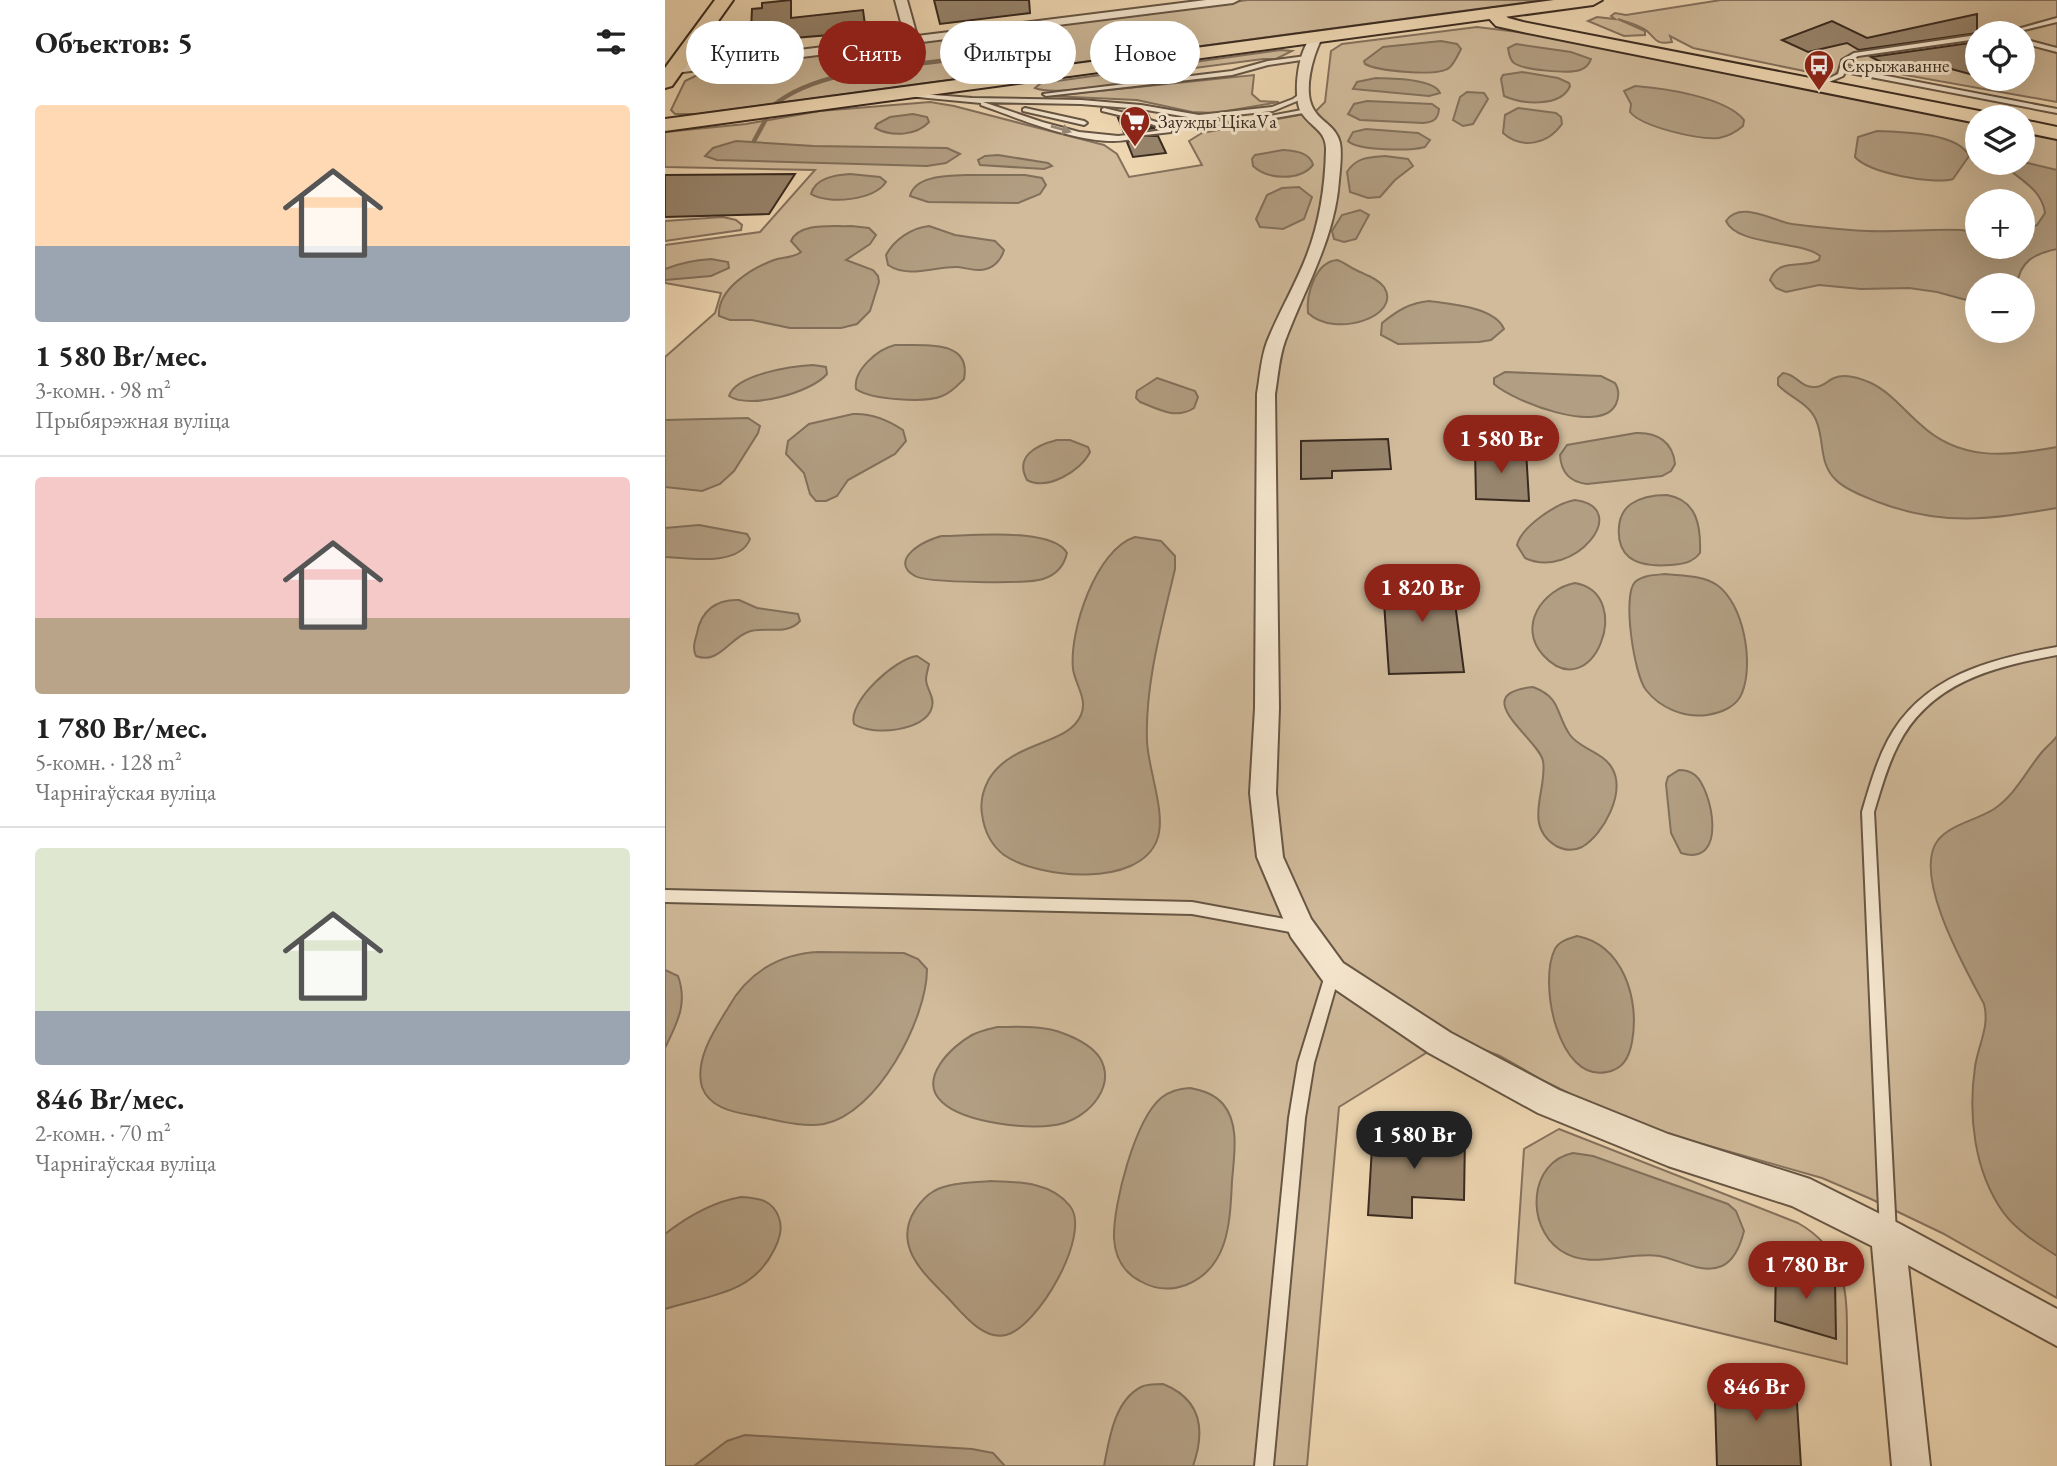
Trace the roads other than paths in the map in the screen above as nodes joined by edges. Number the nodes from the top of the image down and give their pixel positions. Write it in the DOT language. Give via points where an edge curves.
graph roads {
  1 [pos="724,0"];
  2 [pos="901,0"];
  3 [pos="1104,0"];
  4 [pos="1233,0"];
  5 [pos="1593,0"];
  6 [pos="1559,5"];
  7 [pos="1493,13"];
  8 [pos="1112,15"];
  9 [pos="1445,20"];
  10 [pos="2057,20"];
  11 [pos="907,21"];
  12 [pos="2035,26"];
  13 [pos="1523,27"];
  14 [pos="1549,28"];
  15 [pos="926,38"];
  16 [pos="1316,38"];
  17 [pos="1965,39"];
  18 [pos="1612,43"];
  19 [pos="2035,44"];
  20 [pos="2057,50"];
  21 [pos="818,54"];
  22 [pos="1306,58"];
  23 [pos="1844,70"];
  24 [pos="670,75"];
  25 [pos="1818,85"];
  26 [pos="898,93"];
  27 [pos="1018,99"];
  28 [pos="973,100"];
  29 [pos="1305,103"];
  30 [pos="2057,111"];
  31 [pos="1965,114"];
  32 [pos="1131,116"];
  33 [pos="1150,122"];
  34 [pos="1084,123"];
  35 [pos="665,125"];
  36 [pos="1208,125"];
  37 [pos="2035,128"];
  38 [pos="1103,129"];
  39 [pos="2057,133"];
  40 [pos="1143,134"];
  41 [pos="2057,651"];
  42 [pos="665,896"];
  43 [pos="1301,928"];
  44 [pos="1333,972"];
  45 [pos="1888,1236"];
  46 [pos="2057,1328"];
  47 [pos="1264,1466"];
  48 [pos="1911,1466"];
  1 -- 24 [label="main road"];
  2 -- 11 [label="street"];
  3 -- 8 [label="street"];
  4 -- 8 [label="street"];
  5 -- 6 [label="main road"];
  6 -- 7 [label="main road"];
  6 -- 14 [label="main road" via="1535,19"];
  7 -- 9 [label="main road"];
  7 -- 13 [label="main road" via="1502,22"];
  7 -- 14 [label="main road"];
  8 -- 15 [label="street"];
  9 -- 13 [label="main road"];
  9 -- 16 [label="main road"];
  10 -- 12 [label="lane"];
  13 -- 18 [label="main road"];
  14 -- 18 [label="main road"];
  16 -- 22 [label="street"];
  16 -- 26 [label="main road"];
  17 -- 23 [label="lane" via="1861,53 1844,61"];
  18 -- 25 [label="main road"];
  19 -- 20 [label="lane"];
  21 -- 24 [label="street"];
  22 -- 27 [label="lane" via="1232,73"];
  22 -- 29 [label="street"];
  23 -- 25 [label="lane"];
  23 -- 30 [label="lane"];
  25 -- 31 [label="main road"];
  26 -- 28 [label="lane"];
  26 -- 35 [label="main road"];
  27 -- 28 [label="lane"];
  27 -- 29 [label="lane" via="1140,107 1199,117 1272,109 1295,100"];
  28 -- 32 [label="lane"];
  28 -- 34 [label="lane"];
  28 -- 40 [label="lane, one-way" via="1100,138"];
  29 -- 36 [label="lane"];
  29 -- 43 [label="street" via="1328,130 1334,163 1326,221 1275,344 1266,394 1263,793 1270,857"];
  33 -- 36 [label="lane"];
  36 -- 40 [label="lane"];
  37 -- 39 [label="main road"];
  38 -- 40 [label="lane"];
  41 -- 45 [label="lane" via="1982,667 1946,683 1915,708 1877,774 1868,812"];
  42 -- 43 [label="lane" via="1192,908"];
  43 -- 44 [label="street"];
  44 -- 45 [label="street" via="1440,1043 1549,1102 1668,1150 1798,1191"];
  44 -- 47 [label="lane" via="1306,1063 1297,1118"];
  45 -- 46 [label="street"];
  45 -- 48 [label="street"];
}
